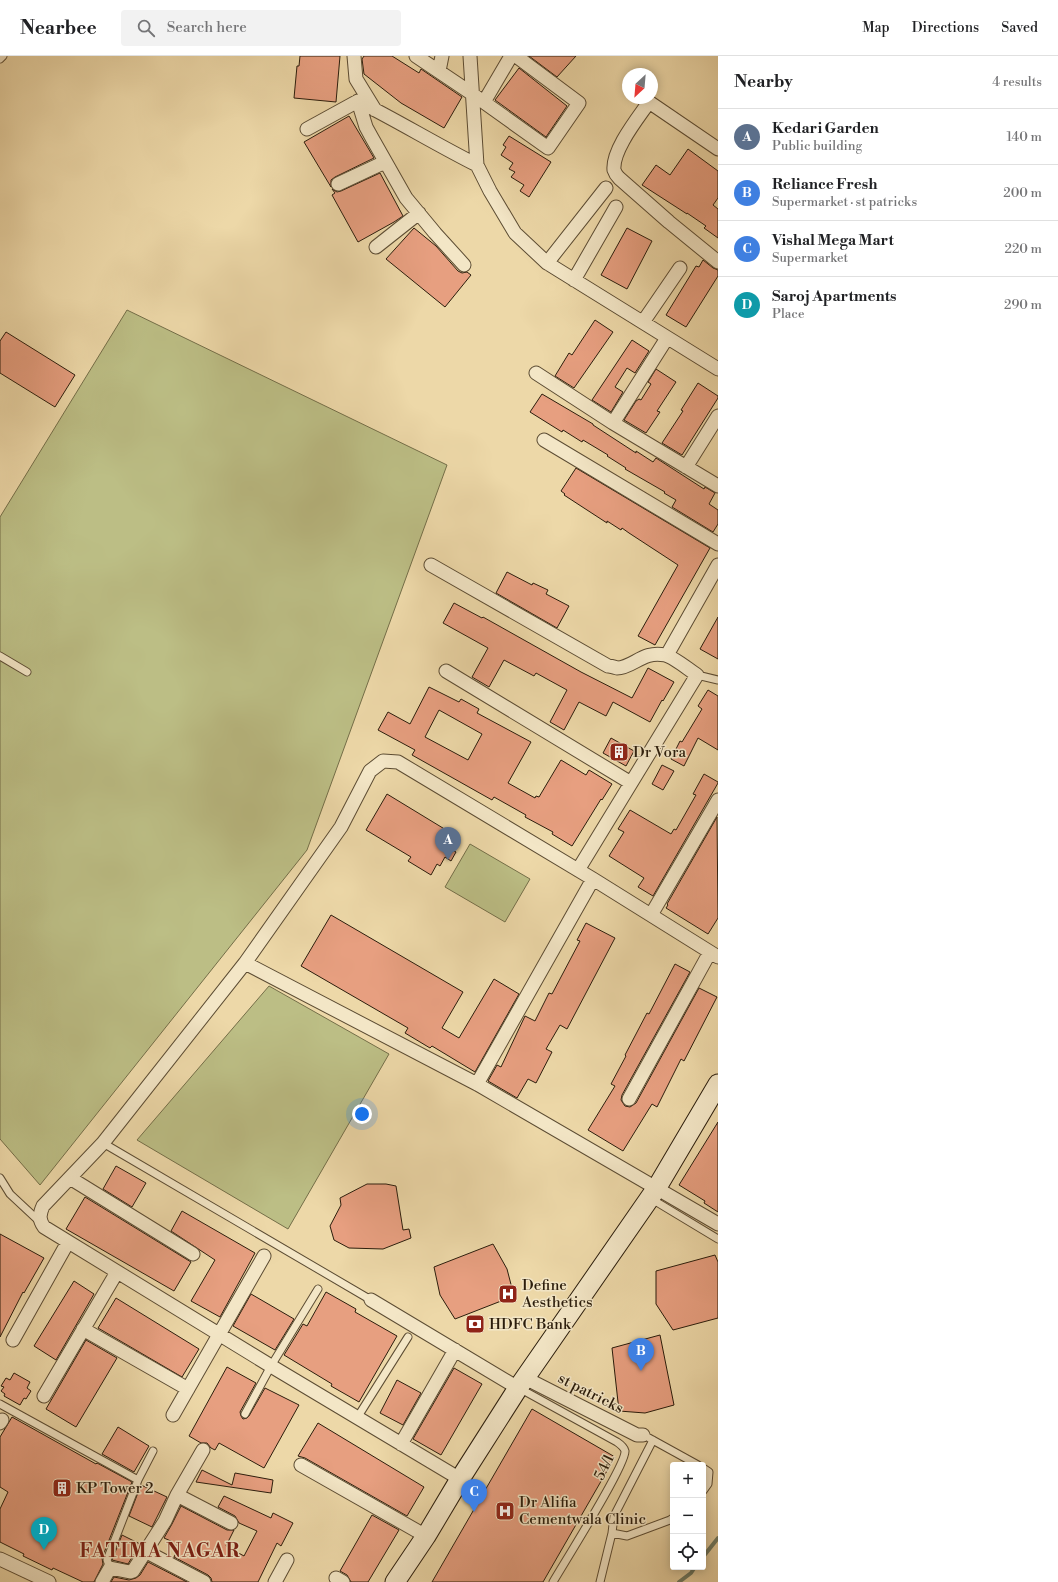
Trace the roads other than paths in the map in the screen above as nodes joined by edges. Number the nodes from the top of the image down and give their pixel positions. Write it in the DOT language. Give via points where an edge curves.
graph roads {
  1 [pos="3,56"];
  2 [pos="354,56"];
  3 [pos="416,56"];
  4 [pos="442,56"];
  5 [pos="470,56"];
  6 [pos="511,56"];
  7 [pos="516,56"];
  8 [pos="0,59"];
  9 [pos="439,71"];
  10 [pos="471,93"];
  11 [pos="358,101"];
  12 [pos="484,102"];
  13 [pos="375,110"];
  14 [pos="307,129"];
  15 [pos="718,149"];
  16 [pos="385,162"];
  17 [pos="477,165"];
  18 [pos="338,184"];
  19 [pos="606,188"];
  20 [pos="616,207"];
  21 [pos="419,214"];
  22 [pos="376,246"];
  23 [pos="718,262"];
  24 [pos="547,263"];
  25 [pos="464,265"];
  26 [pos="680,268"];
  27 [pos="574,280"];
  28 [pos="643,322"];
  29 [pos="667,338"];
  30 [pos="718,369"];
  31 [pos="536,373"];
  32 [pos="718,416"];
  33 [pos="613,423"];
  34 [pos="544,440"];
  35 [pos="686,467"];
  36 [pos="718,486"];
  37 [pos="718,544"];
  38 [pos="431,565"];
  39 [pos="718,565"];
  40 [pos="667,655"];
  41 [pos="0,656"];
  42 [pos="446,671"];
  43 [pos="28,672"];
  44 [pos="697,675"];
  45 [pos="718,680"];
  46 [pos="631,783"];
  47 [pos="718,800"];
  48 [pos="578,870"];
  49 [pos="593,879"];
  50 [pos="651,915"];
  51 [pos="714,955"];
  52 [pos="245,963"];
  53 [pos="477,1084"];
  54 [pos="718,1084"];
  55 [pos="629,1099"];
  56 [pos="718,1104"];
  57 [pos="104,1143"];
  58 [pos="0,1178"];
  59 [pos="70,1178"];
  60 [pos="656,1195"];
  61 [pos="40,1222"];
  62 [pos="718,1224"];
  63 [pos="718,1239"];
  64 [pos="68,1242"];
  65 [pos="193,1254"];
  66 [pos="264,1256"];
  67 [pos="117,1272"];
  68 [pos="318,1289"];
  69 [pos="371,1300"];
  70 [pos="83,1329"];
  71 [pos="219,1335"];
  72 [pos="408,1337"];
  73 [pos="13,1340"];
  74 [pos="456,1350"];
  75 [pos="271,1366"];
  76 [pos="526,1385"];
  77 [pos="188,1389"];
  78 [pos="44,1396"];
  79 [pos="0,1404"];
  80 [pos="244,1414"];
  81 [pos="173,1415"];
  82 [pos="357,1418"];
  83 [pos="648,1438"];
  84 [pos="401,1444"];
  85 [pos="203,1450"];
  86 [pos="154,1451"];
  87 [pos="692,1462"];
  88 [pos="301,1466"];
  89 [pos="706,1470"];
  90 [pos="460,1479"];
  91 [pos="138,1480"];
  92 [pos="706,1487"];
  93 [pos="177,1495"];
  94 [pos="670,1520"];
  95 [pos="231,1523"];
  96 [pos="612,1533"];
  97 [pos="426,1536"];
  98 [pos="145,1552"];
  99 [pos="287,1560"];
  100 [pos="1,1562"];
  101 [pos="110,1568"];
  102 [pos="49,1582"];
  103 [pos="102,1582"];
  104 [pos="204,1582"];
  105 [pos="275,1582"];
  106 [pos="395,1582"];
  107 [pos="410,1582"];
  108 [pos="553,1582"];
  109 [pos="600,1582"];
  1 -- 8 [label="lane"];
  2 -- 13 [label="street" via="356,79"];
  3 -- 9 [label="street"];
  4 -- 9 [label="street"];
  5 -- 10 [label="street"];
  6 -- 12 [label="street"];
  7 -- 12 [label="street" via="579,103 548,148"];
  9 -- 10 [label="street"];
  10 -- 12 [label="street"];
  10 -- 17 [label="street"];
  11 -- 13 [label="street"];
  11 -- 14 [label="street"];
  11 -- 16 [label="street" via="366,127"];
  13 -- 17 [label="street"];
  15 -- 23 [label="street" via="649,102 621,146 614,172"];
  16 -- 18 [label="street"];
  16 -- 21 [label="street" via="406,198"];
  17 -- 24 [label="street" via="515,233"];
  19 -- 24 [label="street"];
  20 -- 27 [label="street"];
  21 -- 22 [label="street"];
  21 -- 25 [label="street"];
  24 -- 27 [label="street"];
  26 -- 28 [label="street"];
  27 -- 28 [label="street"];
  28 -- 29 [label="street"];
  29 -- 30 [label="street"];
  29 -- 33 [label="street"];
  31 -- 33 [label="street"];
  32 -- 35 [label="street"];
  33 -- 35 [label="street"];
  34 -- 37 [label="street"];
  35 -- 36 [label="street"];
  38 -- 40 [label="street" via="608,666 618,668 642,657 654,654"];
  39 -- 40 [label="street"];
  40 -- 44 [label="street"];
  41 -- 43 [label="lane"];
  42 -- 46 [label="street"];
  44 -- 45 [label="lane"];
  44 -- 46 [label="street"];
  46 -- 48 [label="street"];
  47 -- 50 [label="street"];
  48 -- 49 [label="street"];
  48 -- 52 [label="street" via="398,762 383,761 370,771 341,827"];
  49 -- 50 [label="street"];
  49 -- 53 [label="street"];
  50 -- 51 [label="street"];
  51 -- 55 [label="street"];
  52 -- 53 [label="street"];
  52 -- 57 [label="street"];
  53 -- 60 [label="street"];
  54 -- 60 [label="main road"];
  56 -- 60 [label="main road"];
  57 -- 59 [label="street"];
  57 -- 69 [label="lane"];
  58 -- 61 [label="lane" via="10,1194"];
  59 -- 61 [label="street" via="43,1206 39,1213"];
  59 -- 65 [label="street"];
  60 -- 62 [label="street"];
  60 -- 63 [label="lane"];
  60 -- 76 [label="main road"];
  61 -- 64 [label="street" via="44,1228"];
  64 -- 67 [label="street"];
  64 -- 73 [label="street"];
  66 -- 71 [label="street"];
  67 -- 70 [label="street"];
  67 -- 71 [label="street"];
  68 -- 75 [label="lane"];
  69 -- 74 [label="street, st patricks"];
  70 -- 77 [label="street"];
  70 -- 78 [label="street"];
  71 -- 75 [label="street"];
  71 -- 77 [label="street"];
  72 -- 82 [label="lane"];
  74 -- 76 [label="street, st patricks"];
  74 -- 84 [label="street"];
  75 -- 80 [label="lane"];
  75 -- 82 [label="street"];
  76 -- 83 [label="street, st patricks"];
  76 -- 90 [label="main road"];
  76 -- 107 [label="main road"];
  76 -- 108 [label="lane, 54/1" via="617,1442 624,1447 625,1452 602,1499"];
  77 -- 81 [label="street"];
  79 -- 91 [label="lane"];
  82 -- 84 [label="street"];
  83 -- 87 [label="lane"];
  83 -- 96 [label="lane" via="614,1516"];
  84 -- 90 [label="street"];
  85 -- 93 [label="street"];
  86 -- 91 [label="lane"];
  88 -- 97 [label="street"];
  89 -- 92 [label="lane" via="709,1472"];
  90 -- 97 [label="main road"];
  91 -- 101 [label="lane" via="107,1560"];
  93 -- 95 [label="street"];
  93 -- 98 [label="street" via="165,1521"];
  94 -- 96 [label="lane" via="627,1536"];
  96 -- 109 [label="lane"];
  97 -- 106 [label="main road"];
  98 -- 101 [label="street" via="133,1571"];
  98 -- 104 [label="street"];
  99 -- 105 [label="street"];
  100 -- 102 [label="street"];
  101 -- 103 [label="street"];
}
